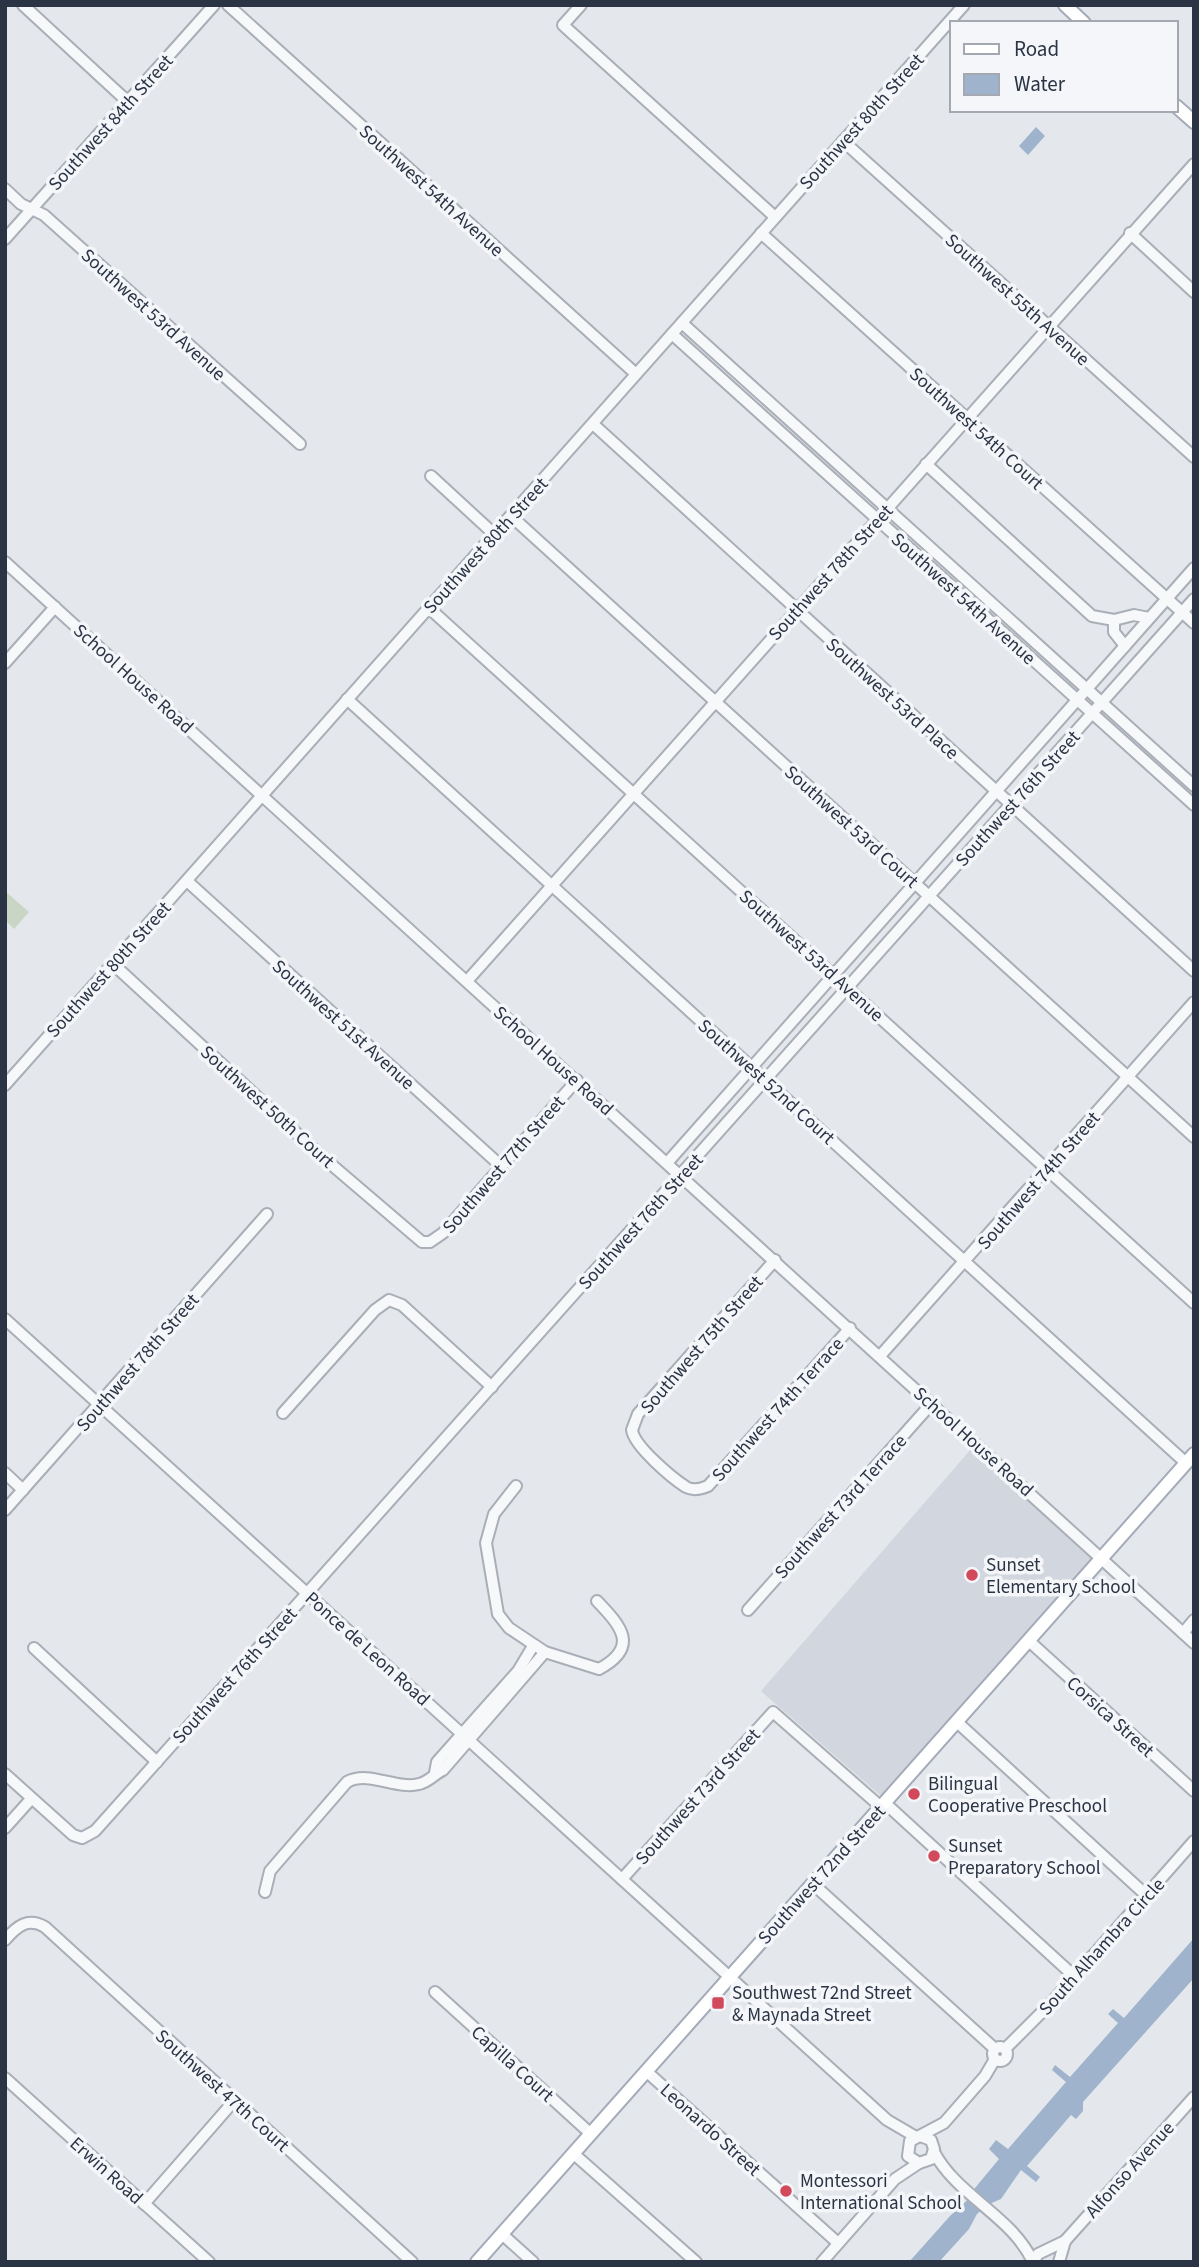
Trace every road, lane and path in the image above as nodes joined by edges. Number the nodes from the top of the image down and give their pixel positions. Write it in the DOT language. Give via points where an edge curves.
graph roads {
  1 [pos="23,5"];
  2 [pos="214,5"];
  3 [pos="228,5"];
  4 [pos="582,5"];
  5 [pos="964,5"];
  6 [pos="1065,5"];
  7 [pos="1082,21"];
  8 [pos="128,102"];
  9 [pos="1178,108"];
  10 [pos="1194,122"];
  11 [pos="843,141"];
  12 [pos="1194,164"];
  13 [pos="5,189"];
  14 [pos="32,209"];
  15 [pos="775,217"];
  16 [pos="761,233"];
  17 [pos="1130,233"];
  18 [pos="5,239"];
  19 [pos="1194,292"];
  20 [pos="682,323"];
  21 [pos="1048,326"];
  22 [pos="672,334"];
  23 [pos="636,374"];
  24 [pos="967,419"];
  25 [pos="593,424"];
  26 [pos="300,444"];
  27 [pos="1194,457"];
  28 [pos="926,464"];
  29 [pos="431,476"];
  30 [pos="887,509"];
  31 [pos="511,516"];
  32 [pos="877,519"];
  33 [pos="495,534"];
  34 [pos="5,562"];
  35 [pos="1194,568"];
  36 [pos="1166,599"];
  37 [pos="1194,599"];
  38 [pos="55,607"];
  39 [pos="429,608"];
  40 [pos="796,610"];
  41 [pos="1182,612"];
  42 [pos="1149,618"];
  43 [pos="1114,620"];
  44 [pos="1194,623"];
  45 [pos="1125,646"];
  46 [pos="5,663"];
  47 [pos="1086,689"];
  48 [pos="347,699"];
  49 [pos="1076,699"];
  50 [pos="715,701"];
  51 [pos="1101,703"];
  52 [pos="1092,714"];
  53 [pos="1194,786"];
  54 [pos="996,791"];
  55 [pos="634,793"];
  56 [pos="263,795"];
  57 [pos="1011,805"];
  58 [pos="1194,805"];
  59 [pos="187,881"];
  60 [pos="915,883"];
  61 [pos="552,885"];
  62 [pos="929,896"];
  63 [pos="113,964"];
  64 [pos="1194,971"];
  65 [pos="834,975"];
  66 [pos="467,981"];
  67 [pos="848,987"];
  68 [pos="1194,1002"];
  69 [pos="751,1066"];
  70 [pos="1128,1077"];
  71 [pos="577,1080"];
  72 [pos="767,1081"];
  73 [pos="5,1085"];
  74 [pos="1194,1137"];
  75 [pos="667,1163"];
  76 [pos="501,1166"];
  77 [pos="1046,1170"];
  78 [pos="680,1175"];
  79 [pos="267,1214"];
  80 [pos="426,1243"];
  81 [pos="775,1260"];
  82 [pos="966,1262"];
  83 [pos="1194,1303"];
  84 [pos="5,1319"];
  85 [pos="850,1328"];
  86 [pos="880,1356"];
  87 [pos="492,1387"];
  88 [pos="932,1403"];
  89 [pos="99,1405"];
  90 [pos="283,1413"];
  91 [pos="1190,1459"];
  92 [pos="5,1473"];
  93 [pos="516,1486"];
  94 [pos="703,1488"];
  95 [pos="23,1490"];
  96 [pos="5,1510"];
  97 [pos="1102,1558"];
  98 [pos="307,1594"];
  99 [pos="597,1601"];
  100 [pos="748,1610"];
  101 [pos="1194,1620"];
  102 [pos="1183,1633"];
  103 [pos="1029,1641"];
  104 [pos="1194,1643"];
  105 [pos="533,1646"];
  106 [pos="34,1648"];
  107 [pos="545,1652"];
  108 [pos="517,1678"];
  109 [pos="957,1722"];
  110 [pos="466,1737"];
  111 [pos="158,1762"];
  112 [pos="5,1774"];
  113 [pos="1194,1791"];
  114 [pos="31,1799"];
  115 [pos="883,1805"];
  116 [pos="5,1828"];
  117 [pos="1194,1841"];
  118 [pos="622,1879"];
  119 [pos="813,1884"];
  120 [pos="265,1892"];
  121 [pos="1146,1895"];
  122 [pos="5,1940"];
  123 [pos="1074,1976"];
  124 [pos="730,1977"];
  125 [pos="435,1992"];
  126 [pos="999,2052"];
  127 [pos="646,2071"];
  128 [pos="5,2078"];
  129 [pos="1194,2097"];
  130 [pos="234,2101"];
  131 [pos="887,2120"];
  132 [pos="944,2123"];
  133 [pos="591,2134"];
  134 [pos="918,2136"];
  135 [pos="934,2149"];
  136 [pos="907,2150"];
  137 [pos="573,2154"];
  138 [pos="922,2163"];
  139 [pos="948,2175"];
  140 [pos="895,2179"];
  141 [pos="144,2204"];
  142 [pos="502,2234"];
  143 [pos="1065,2241"];
  144 [pos="1022,2242"];
  145 [pos="838,2243"];
  146 [pos="1044,2251"];
  147 [pos="1059,2261"];
  148 [pos="209,2262"];
  149 [pos="412,2262"];
  150 [pos="477,2262"];
  151 [pos="533,2262"];
  152 [pos="696,2262"];
  153 [pos="822,2262"];
  154 [pos="1033,2262"];
  1 -- 8 [label="street"];
  2 -- 8 [label="street, Southwest 84th Street"];
  3 -- 23 [label="street, Southwest 54th Avenue"];
  4 -- 15 [label="street" via="563,25"];
  5 -- 11 [label="street, Southwest 80th Street"];
  6 -- 7 [label="main road"];
  8 -- 14 [label="street, Southwest 84th Street"];
  9 -- 10 [label="main road"];
  11 -- 15 [label="street, Southwest 80th Street"];
  11 -- 21 [label="street, Southwest 55th Avenue"];
  12 -- 17 [label="street, Southwest 78th Street"];
  13 -- 14 [label="street, Southwest 53rd Avenue"];
  14 -- 18 [label="street, Southwest 84th Street"];
  14 -- 26 [label="street, Southwest 53rd Avenue"];
  15 -- 16 [label="street, Southwest 80th Street"];
  16 -- 20 [label="street, Southwest 80th Street"];
  16 -- 24 [label="street, Southwest 54th Court"];
  17 -- 19 [label="street"];
  17 -- 21 [label="street, Southwest 78th Street"];
  20 -- 22 [label="street, Southwest 80th Street"];
  20 -- 30 [label="street, Southwest 54th Avenue"];
  21 -- 24 [label="street, Southwest 78th Street"];
  21 -- 27 [label="street, Southwest 55th Avenue"];
  22 -- 23 [label="street, Southwest 80th Street"];
  22 -- 32 [label="street, Southwest 54th Avenue"];
  23 -- 25 [label="street, Southwest 80th Street"];
  24 -- 28 [label="street, Southwest 78th Street"];
  24 -- 36 [label="street, Southwest 54th Court"];
  25 -- 31 [label="street, Southwest 80th Street"];
  25 -- 40 [label="street, Southwest 53rd Place"];
  28 -- 30 [label="street, Southwest 78th Street"];
  28 -- 43 [label="street" via="1092,615"];
  29 -- 33 [label="street"];
  30 -- 32 [label="street, Southwest 78th Street"];
  30 -- 47 [label="street, Southwest 54th Avenue"];
  31 -- 33 [label="street, Southwest 80th Street"];
  31 -- 50 [label="street, Southwest 53rd Court"];
  32 -- 40 [label="street, Southwest 78th Street"];
  32 -- 49 [label="street, Southwest 54th Avenue"];
  33 -- 39 [label="street, Southwest 80th Street"];
  34 -- 38 [label="street, School House Road"];
  35 -- 36 [label="street, Southwest 76th Street"];
  36 -- 41 [label="street, Southwest 54th Court"];
  36 -- 42 [label="street, Southwest 76th Street"];
  37 -- 41 [label="street, Southwest 76th Street"];
  38 -- 46 [label="street"];
  38 -- 56 [label="street, School House Road"];
  39 -- 48 [label="street, Southwest 80th Street"];
  39 -- 55 [label="street, Southwest 53rd Avenue"];
  40 -- 50 [label="street, Southwest 78th Street"];
  40 -- 54 [label="street, Southwest 53rd Place"];
  41 -- 44 [label="street, Southwest 54th Court"];
  41 -- 51 [label="street, Southwest 76th Street"];
  42 -- 43 [label="street" via="1134,615"];
  42 -- 45 [label="street, Southwest 76th Street"];
  43 -- 45 [label="street" via="1114,632"];
  45 -- 47 [label="street, Southwest 76th Street"];
  47 -- 49 [label="street, Southwest 76th Street"];
  47 -- 51 [label="street, Southwest 54th Avenue"];
  48 -- 56 [label="street, Southwest 80th Street"];
  48 -- 61 [label="street, Southwest 52nd Court"];
  49 -- 52 [label="street, Southwest 54th Avenue"];
  49 -- 54 [label="street, Southwest 76th Street"];
  50 -- 55 [label="street, Southwest 78th Street"];
  50 -- 60 [label="street, Southwest 53rd Court"];
  51 -- 52 [label="street, Southwest 76th Street"];
  51 -- 53 [label="street, Southwest 54th Avenue"];
  52 -- 57 [label="street, Southwest 76th Street"];
  52 -- 58 [label="street, Southwest 54th Avenue"];
  54 -- 57 [label="street, Southwest 53rd Place"];
  54 -- 60 [label="street, Southwest 76th Street"];
  55 -- 61 [label="street, Southwest 78th Street"];
  55 -- 65 [label="street, Southwest 53rd Avenue"];
  56 -- 59 [label="street, Southwest 80th Street"];
  56 -- 66 [label="street, School House Road"];
  57 -- 62 [label="street, Southwest 76th Street"];
  57 -- 64 [label="street, Southwest 53rd Place"];
  59 -- 63 [label="street, Southwest 80th Street"];
  59 -- 76 [label="street, Southwest 51st Avenue"];
  60 -- 62 [label="street, Southwest 53rd Court"];
  60 -- 65 [label="street, Southwest 76th Street"];
  61 -- 66 [label="street, Southwest 78th Street"];
  61 -- 69 [label="street, Southwest 52nd Court"];
  62 -- 67 [label="street, Southwest 76th Street"];
  62 -- 70 [label="street, Southwest 53rd Court"];
  63 -- 73 [label="street, Southwest 80th Street"];
  63 -- 80 [label="street, Southwest 50th Court" via="319,1154 414,1238"];
  65 -- 67 [label="street, Southwest 53rd Avenue"];
  65 -- 69 [label="street, Southwest 76th Street"];
  66 -- 71 [label="street, School House Road"];
  67 -- 72 [label="street, Southwest 76th Street"];
  67 -- 77 [label="street, Southwest 53rd Avenue"];
  68 -- 70 [label="street, Southwest 74th Street"];
  69 -- 72 [label="street, Southwest 52nd Court"];
  69 -- 75 [label="street, Southwest 76th Street"];
  70 -- 74 [label="street, Southwest 53rd Court"];
  70 -- 77 [label="street, Southwest 74th Street"];
  71 -- 75 [label="street, School House Road"];
  71 -- 76 [label="street, Southwest 77th Street"];
  72 -- 78 [label="street, Southwest 76th Street"];
  72 -- 82 [label="street, Southwest 52nd Court"];
  75 -- 78 [label="street, School House Road"];
  76 -- 80 [label="street, Southwest 77th Street" via="443,1233"];
  77 -- 82 [label="street, Southwest 74th Street"];
  77 -- 83 [label="street, Southwest 53rd Avenue"];
  78 -- 81 [label="street, School House Road"];
  78 -- 87 [label="street, Southwest 76th Street"];
  79 -- 89 [label="street, Southwest 78th Street"];
  81 -- 85 [label="street, School House Road"];
  81 -- 94 [label="street, Southwest 75th Street" via="643,1409 632,1430 640,1447 686,1487"];
  82 -- 86 [label="street, Southwest 74th Street"];
  82 -- 91 [label="street, Southwest 52nd Court"];
  84 -- 89 [label="street, Ponce de Leon Road"];
  85 -- 86 [label="street, School House Road"];
  85 -- 94 [label="street, Southwest 74th Terrace"];
  86 -- 88 [label="street, School House Road"];
  87 -- 90 [label="street" via="402,1305 389,1300"];
  87 -- 98 [label="street, Southwest 76th Street"];
  88 -- 97 [label="street, School House Road"];
  88 -- 100 [label="street, Southwest 73rd Terrace"];
  89 -- 95 [label="street, Southwest 78th Street"];
  89 -- 98 [label="street, Ponce de Leon Road"];
  91 -- 97 [label="main road, Southwest 72nd Street"];
  92 -- 95 [label="street"];
  93 -- 105 [label="street" via="496,1509 486,1550 500,1618"];
  95 -- 96 [label="street, Southwest 78th Street"];
  97 -- 102 [label="street, School House Road"];
  97 -- 103 [label="main road, Southwest 72nd Street"];
  98 -- 110 [label="street, Ponce de Leon Road"];
  98 -- 111 [label="street, Southwest 76th Street"];
  99 -- 107 [label="street" via="624,1632 617,1654 596,1670"];
  101 -- 102 [label="street"];
  102 -- 104 [label="street, School House Road"];
  103 -- 109 [label="main road, Southwest 72nd Street"];
  103 -- 113 [label="street, Corsica Street"];
  105 -- 107 [label="street"];
  105 -- 108 [label="street"];
  106 -- 111 [label="street"];
  107 -- 108 [label="street"];
  108 -- 110 [label="street"];
  109 -- 115 [label="main road, Southwest 72nd Street"];
  109 -- 121 [label="street"];
  110 -- 118 [label="street, Ponce de Leon Road"];
  110 -- 120 [label="street" via="443,1770 425,1782 416,1785 362,1778 347,1782 270,1871"];
  111 -- 114 [label="street, Southwest 76th Street" via="95,1831 82,1838"];
  112 -- 114 [label="street"];
  114 -- 116 [label="street"];
  115 -- 118 [label="street, Southwest 73rd Street" via="773,1712"];
  115 -- 119 [label="main road, Southwest 72nd Street"];
  115 -- 123 [label="street"];
  117 -- 121 [label="street, South Alhambra Circle"];
  118 -- 124 [label="street, Ponce de Leon Road"];
  119 -- 124 [label="main road, Southwest 72nd Street"];
  119 -- 126 [label="street"];
  121 -- 123 [label="street, South Alhambra Circle"];
  122 -- 130 [label="street, Southwest 47th Court" via="19,1926 32,1922 48,1929"];
  123 -- 126 [label="street, South Alhambra Circle"];
  124 -- 127 [label="main road, Southwest 72nd Street"];
  124 -- 131 [label="street, Ponce de Leon Road"];
  125 -- 133 [label="street, Capilla Court"];
  126 -- 132 [label="street, South Alhambra Circle" via="985,2076"];
  127 -- 133 [label="main road, Southwest 72nd Street"];
  127 -- 145 [label="street, Leonardo Street"];
  128 -- 141 [label="street, Erwin Road"];
  129 -- 143 [label="street, Alfonso Avenue"];
  130 -- 141 [label="street"];
  130 -- 149 [label="street, Southwest 47th Court"];
  131 -- 134 [label="street"];
  131 -- 136 [label="street"];
  132 -- 134 [label="street, South Alhambra Circle"];
  132 -- 135 [label="street, South Alhambra Circle"];
  133 -- 137 [label="main road, Southwest 72nd Street"];
  134 -- 135 [label="street" via="928,2138"];
  134 -- 136 [label="street"];
  135 -- 138 [label="street"];
  135 -- 139 [label="street"];
  136 -- 138 [label="street" via="911,2160"];
  136 -- 140 [label="street"];
  137 -- 142 [label="main road, Southwest 72nd Street"];
  137 -- 152 [label="street"];
  138 -- 139 [label="street"];
  138 -- 140 [label="street"];
  139 -- 144 [label="street"];
  140 -- 145 [label="street"];
  141 -- 148 [label="street, Erwin Road"];
  142 -- 150 [label="main road, Southwest 72nd Street"];
  142 -- 151 [label="street"];
  143 -- 146 [label="street, Alfonso Avenue"];
  143 -- 147 [label="street, Alfonso Avenue"];
  144 -- 146 [label="street"];
  144 -- 154 [label="street"];
  145 -- 153 [label="street"];
  146 -- 147 [label="street" via="1054,2253"];
  146 -- 154 [label="street, Alfonso Avenue"];
}
